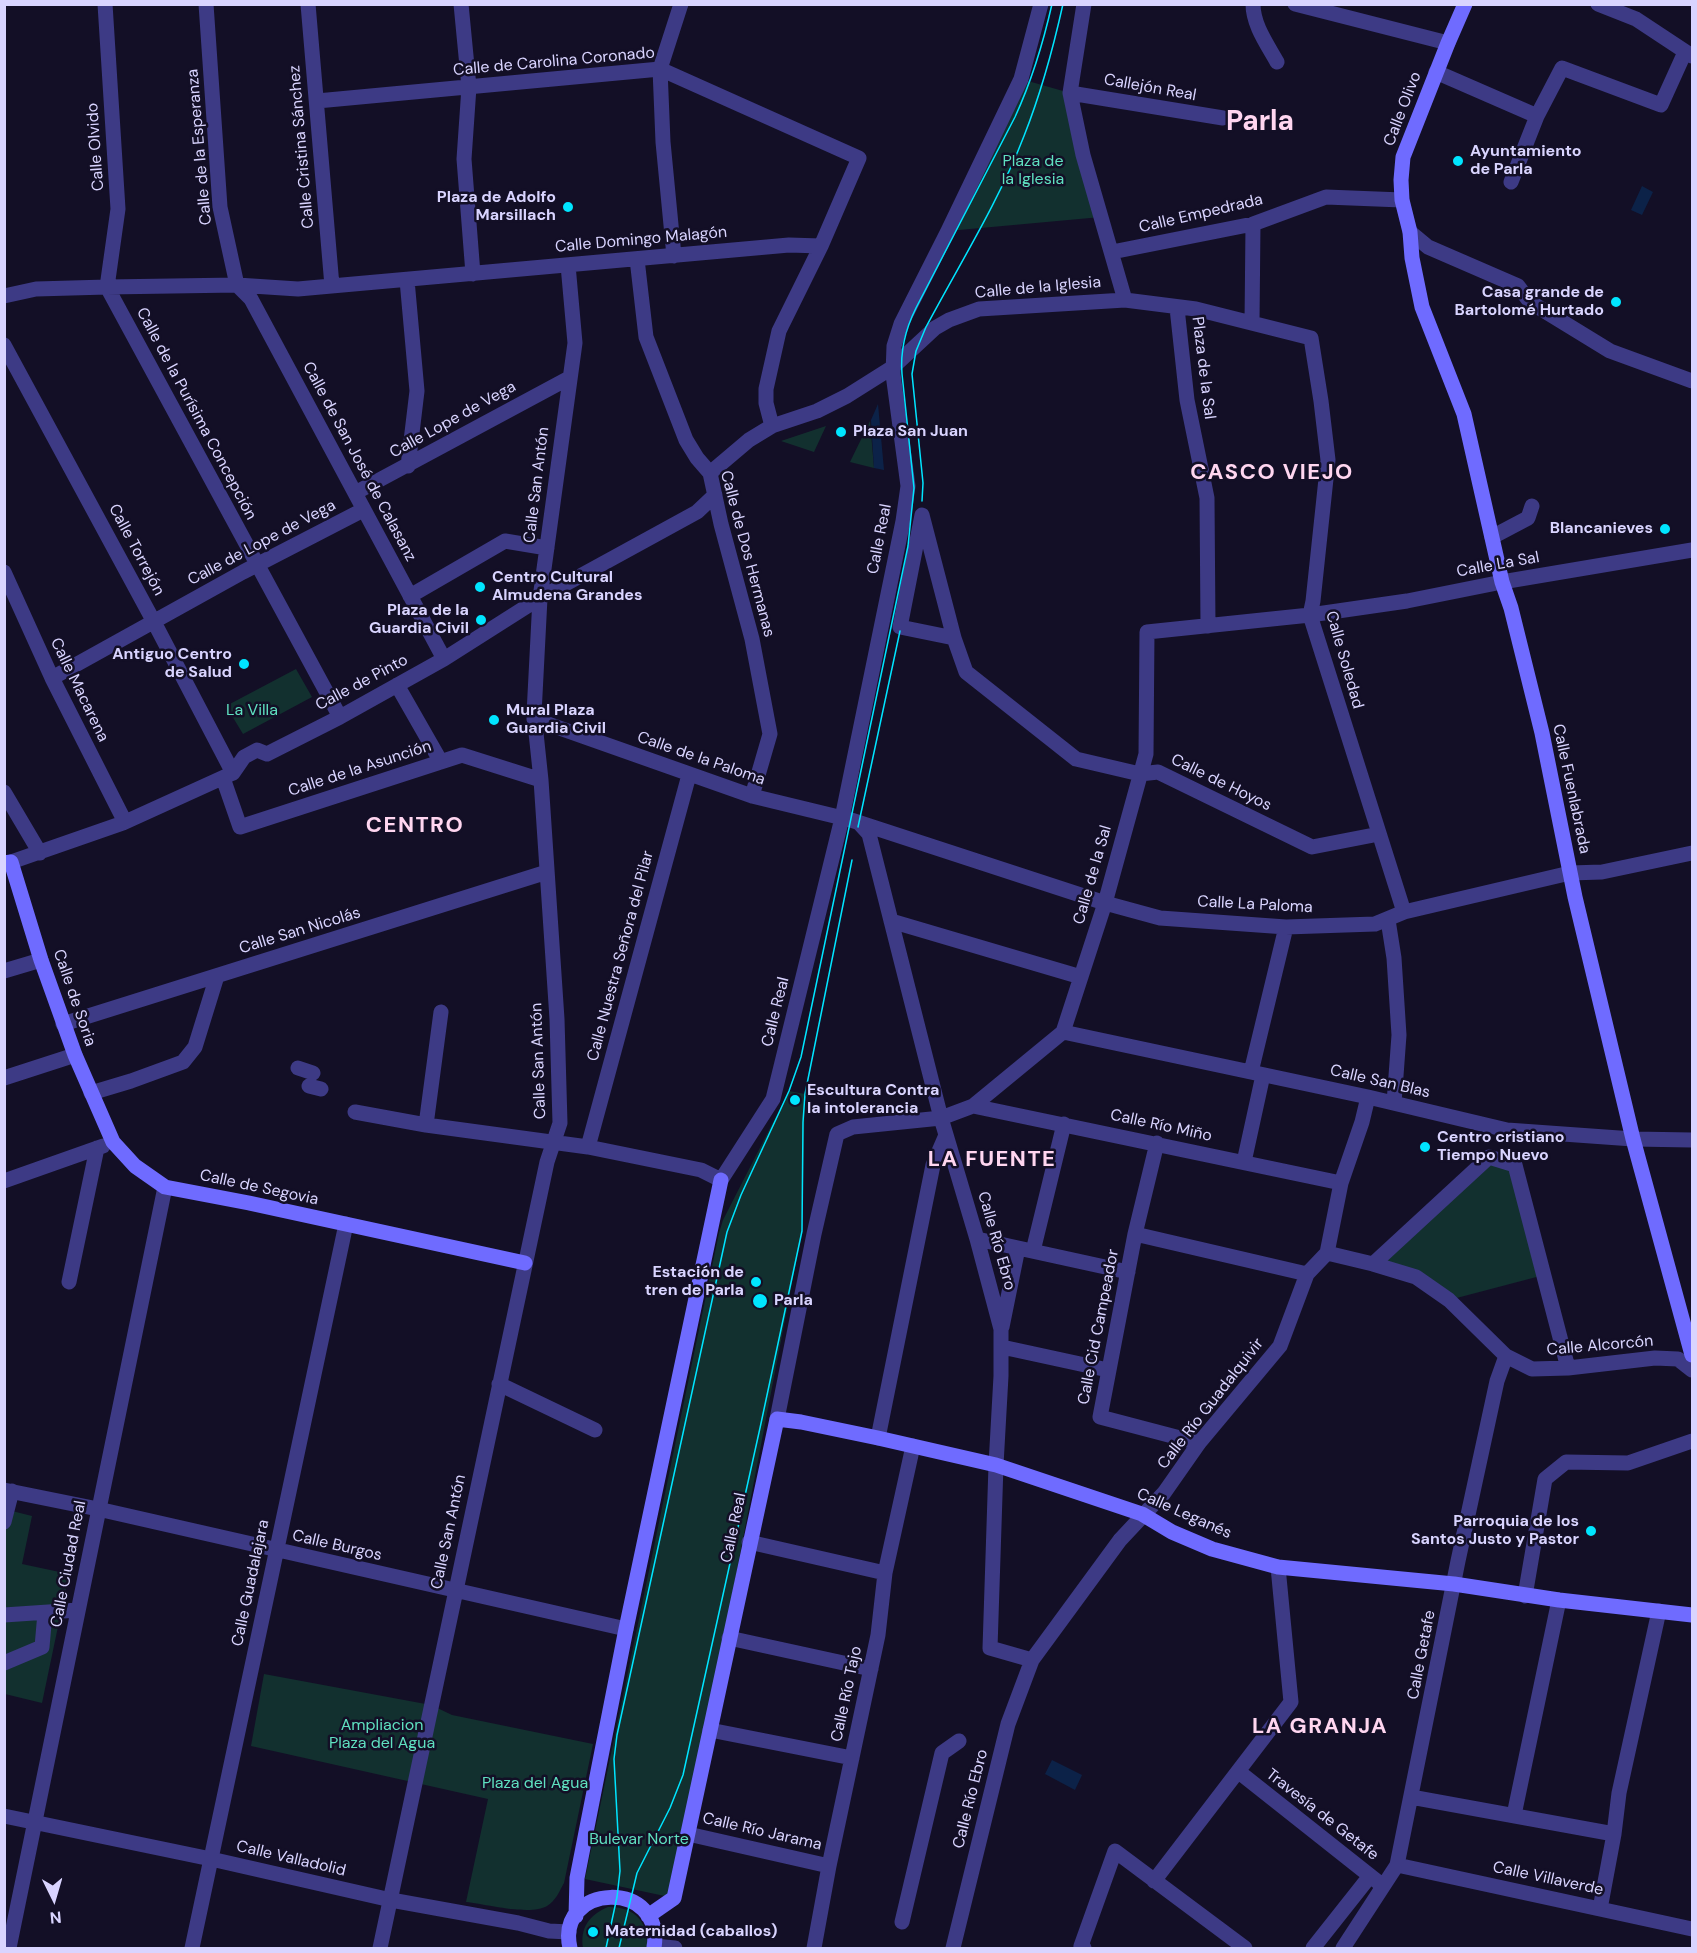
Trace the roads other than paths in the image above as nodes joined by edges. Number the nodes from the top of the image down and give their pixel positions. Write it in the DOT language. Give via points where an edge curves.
graph roads {
  1 [pos="105,4"];
  2 [pos="206,4"];
  3 [pos="308,4"];
  4 [pos="461,4"];
  5 [pos="681,4"];
  6 [pos="1041,4"];
  7 [pos="1084,4"];
  8 [pos="1253,4"];
  9 [pos="1295,4"];
  10 [pos="1465,4"];
  11 [pos="1598,4"];
  12 [pos="1448,43"];
  13 [pos="1690,54"];
  14 [pos="1277,62"];
  15 [pos="660,69"];
  16 [pos="1436,72"];
  17 [pos="469,87"];
  18 [pos="1070,93"];
  19 [pos="318,101"];
  20 [pos="1537,116"];
  21 [pos="1223,118"];
  22 [pos="1511,182"];
  23 [pos="1402,200"];
  24 [pos="1253,224"];
  25 [pos="1410,232"];
  26 [pos="821,246"];
  27 [pos="1112,252"];
  28 [pos="674,256"];
  29 [pos="638,259"];
  30 [pos="568,265"];
  31 [pos="469,274"];
  32 [pos="407,279"];
  33 [pos="237,285"];
  34 [pos="332,286"];
  35 [pos="107,287"];
  36 [pos="4,296"];
  37 [pos="1125,300"];
  38 [pos="1177,308"];
  39 [pos="1252,323"];
  40 [pos="1311,338"];
  41 [pos="4,345"];
  42 [pos="893,367"];
  43 [pos="569,378"];
  44 [pos="1692,381"];
  45 [pos="772,426"];
  46 [pos="408,466"];
  47 [pos="710,473"];
  48 [pos="355,494"];
  49 [pos="715,495"];
  50 [pos="1532,506"];
  51 [pos="363,510"];
  52 [pos="904,514"];
  53 [pos="922,515"];
  54 [pos="1492,537"];
  55 [pos="547,548"];
  56 [pos="1692,550"];
  57 [pos="257,565"];
  58 [pos="4,572"];
  59 [pos="1502,582"];
  60 [pos="410,596"];
  61 [pos="540,598"];
  62 [pos="1310,615"];
  63 [pos="154,622"];
  64 [pos="1208,626"];
  65 [pos="954,638"];
  66 [pos="444,659"];
  67 [pos="52,678"];
  68 [pos="397,685"];
  69 [pos="340,717"];
  70 [pos="534,719"];
  71 [pos="441,762"];
  72 [pos="1140,774"];
  73 [pos="689,775"];
  74 [pos="228,776"];
  75 [pos="541,780"];
  76 [pos="4,792"];
  77 [pos="752,796"];
  78 [pos="842,818"];
  79 [pos="125,822"];
  80 [pos="859,823"];
  81 [pos="1379,834"];
  82 [pos="1692,853"];
  83 [pos="40,854"];
  84 [pos="8,863"];
  85 [pos="547,872"];
  86 [pos="1570,873"];
  87 [pos="1105,903"];
  88 [pos="1404,912"];
  89 [pos="1388,920"];
  90 [pos="891,921"];
  91 [pos="1286,927"];
  92 [pos="41,960"];
  93 [pos="4,971"];
  94 [pos="217,976"];
  95 [pos="1081,977"];
  96 [pos="441,1012"];
  97 [pos="63,1024"];
  98 [pos="1063,1032"];
  99 [pos="75,1055"];
  100 [pos="1257,1073"];
  101 [pos="4,1078"];
  102 [pos="91,1093"];
  103 [pos="1368,1097"];
  104 [pos="1394,1103"];
  105 [pos="972,1106"];
  106 [pos="355,1112"];
  107 [pos="941,1118"];
  108 [pos="1064,1124"];
  109 [pos="426,1125"];
  110 [pos="946,1136"];
  111 [pos="1634,1139"];
  112 [pos="1692,1140"];
  113 [pos="113,1142"];
  114 [pos="553,1143"];
  115 [pos="1157,1143"];
  116 [pos="588,1147"];
  117 [pos="97,1148"];
  118 [pos="1244,1162"];
  119 [pos="721,1180"];
  120 [pos="4,1181"];
  121 [pos="1341,1183"];
  122 [pos="165,1187"];
  123 [pos="346,1224"];
  124 [pos="1135,1234"];
  125 [pos="977,1239"];
  126 [pos="1025,1249"];
  127 [pos="1327,1253"];
  128 [pos="525,1263"];
  129 [pos="1373,1264"];
  130 [pos="1128,1272"];
  131 [pos="1307,1274"];
  132 [pos="69,1281"];
  133 [pos="1001,1329"];
  134 [pos="1002,1347"];
  135 [pos="1692,1355"];
  136 [pos="1506,1356"];
  137 [pos="1568,1368"];
  138 [pos="1108,1370"];
  139 [pos="1692,1370"];
  140 [pos="499,1384"];
  141 [pos="777,1419"];
  142 [pos="595,1430"];
  143 [pos="878,1438"];
  144 [pos="1692,1442"];
  145 [pos="1199,1443"];
  146 [pos="913,1446"];
  147 [pos="996,1465"];
  148 [pos="8,1490"];
  149 [pos="98,1509"];
  150 [pos="1142,1514"];
  151 [pos="4,1522"];
  152 [pos="749,1542"];
  153 [pos="276,1550"];
  154 [pos="1278,1567"];
  155 [pos="885,1573"];
  156 [pos="1454,1584"];
  157 [pos="454,1591"];
  158 [pos="1525,1596"];
  159 [pos="1559,1600"];
  160 [pos="78,1610"];
  161 [pos="1659,1611"];
  162 [pos="45,1613"];
  163 [pos="4,1615"];
  164 [pos="1692,1615"];
  165 [pos="626,1629"];
  166 [pos="729,1638"];
  167 [pos="1032,1660"];
  168 [pos="4,1663"];
  169 [pos="871,1669"];
  170 [pos="710,1730"];
  171 [pos="959,1741"];
  172 [pos="852,1758"];
  173 [pos="1239,1772"];
  174 [pos="1412,1797"];
  175 [pos="1514,1815"];
  176 [pos="4,1816"];
  177 [pos="35,1823"];
  178 [pos="688,1834"];
  179 [pos="1614,1834"];
  180 [pos="211,1859"];
  181 [pos="1397,1865"];
  182 [pos="829,1866"];
  183 [pos="1370,1876"];
  184 [pos="1154,1881"];
  185 [pos="1383,1886"];
  186 [pos="391,1900"];
  187 [pos="1600,1909"];
  188 [pos="576,1916"];
  189 [pos="648,1916"];
  190 [pos="902,1922"];
  191 [pos="1692,1929"];
  192 [pos="569,1932"];
  193 [pos="654,1947"];
  194 [pos="9,1948"];
  195 [pos="192,1948"];
  196 [pos="380,1948"];
  197 [pos="570,1948"];
  198 [pos="675,1948"];
  199 [pos="814,1948"];
  200 [pos="953,1948"];
  201 [pos="1084,1948"];
  202 [pos="1245,1948"];
  203 [pos="1313,1948"];
  204 [pos="1343,1948"];
  1 -- 35 [label="street, Calle Olvido" via="118,209"];
  2 -- 33 [label="street, Calle de la Esperanza" via="220,207"];
  3 -- 19 [label="street, Calle Cristina Sánchez"];
  4 -- 17 [label="street"];
  5 -- 15 [label="street"];
  6 -- 42 [label="street, Calle Real" via="1020,79 901,324"];
  7 -- 18 [label="street"];
  8 -- 14 [label="street" via="1261,34"];
  9 -- 12 [label="street"];
  10 -- 12 [label="street, Calle Olivo"];
  11 -- 13 [label="street" via="1636,19"];
  12 -- 16 [label="street, Calle Olivo"];
  13 -- 20 [label="street" via="1661,105 1562,68"];
  15 -- 17 [label="street, Calle de Carolina Coronado"];
  15 -- 26 [label="street, Calle de Carolina Coronado" via="859,158"];
  15 -- 28 [label="street"];
  16 -- 20 [label="street"];
  16 -- 23 [label="street, Calle Olivo" via="1403,157"];
  17 -- 19 [label="street, Calle de Carolina Coronado"];
  17 -- 31 [label="street" via="464,159"];
  18 -- 21 [label="street, Callejón Real"];
  18 -- 27 [label="street" via="1083,156"];
  19 -- 34 [label="street, Calle Cristina Sánchez"];
  20 -- 22 [label="street"];
  23 -- 24 [label="street, Calle Empedrada" via="1326,197"];
  23 -- 25 [label="street, Calle Olivo"];
  24 -- 27 [label="street, Calle Empedrada"];
  24 -- 39 [label="street"];
  25 -- 44 [label="street" via="1428,247 1518,286 1530,302 1610,351"];
  25 -- 54 [label="street, Calle Fuenlabrada" via="1422,307 1464,414"];
  26 -- 28 [label="street, Calle Domingo Malagón" via="789,245"];
  26 -- 45 [label="street" via="779,332 766,389"];
  27 -- 37 [label="street"];
  28 -- 29 [label="street, Calle Domingo Malagón"];
  29 -- 30 [label="street, Calle Domingo Malagón"];
  29 -- 47 [label="street, Calle de Dos Hermanas" via="646,337 686,440"];
  30 -- 31 [label="street, Calle Domingo Malagón"];
  30 -- 43 [label="street, Calle San Antón" via="575,344"];
  31 -- 32 [label="street, Calle Domingo Malagón"];
  32 -- 34 [label="street, Calle Domingo Malagón"];
  32 -- 46 [label="street" via="417,391"];
  33 -- 34 [label="street, Calle Domingo Malagón" via="298,289"];
  33 -- 35 [label="street, Calle Domingo Malagón"];
  33 -- 48 [label="street, Calle de San José de Calasanz" via="251,299"];
  35 -- 36 [label="street, Calle Domingo Malagón" via="36,289"];
  35 -- 57 [label="street, Calle de la Purísima Concepción"];
  37 -- 38 [label="street, Calle de la Iglesia"];
  37 -- 42 [label="street, Calle de la Iglesia" via="979,309 935,328"];
  38 -- 39 [label="street, Calle de la Iglesia"];
  38 -- 64 [label="street, Plaza de la Sal" via="1187,400 1207,498"];
  39 -- 40 [label="street, Calle de la Iglesia"];
  40 -- 62 [label="street, Calle Soledad" via="1328,460"];
  41 -- 63 [label="street, Calle Torrejón"];
  42 -- 45 [label="street, Calle de la Iglesia" via="817,411"];
  42 -- 52 [label="street, Calle Real" via="908,486"];
  43 -- 46 [label="street, Calle Lope de Vega"];
  43 -- 55 [label="street, Calle San Antón"];
  45 -- 47 [label="street, Calle de la Iglesia"];
  46 -- 48 [label="street, Calle Lope de Vega"];
  47 -- 49 [label="street, Calle de Dos Hermanas"];
  48 -- 51 [label="street, Calle de San José de Calasanz"];
  49 -- 61 [label="street, Calle de Pinto" via="697,512"];
  49 -- 77 [label="street, Calle de Dos Hermanas" via="752,639 770,734"];
  50 -- 54 [label="street" via="1528,518"];
  51 -- 57 [label="street, Calle de Lope de Vega"];
  51 -- 60 [label="street, Calle de San José de Calasanz"];
  52 -- 53 [label="street"];
  52 -- 78 [label="street, Calle Real"];
  53 -- 65 [label="street, Calle de Hoyos"];
  53 -- 65 [label="street" via="900,627"];
  54 -- 59 [label="street, Calle Fuenlabrada"];
  55 -- 60 [label="street" via="505,541"];
  55 -- 61 [label="street, Calle San Antón"];
  56 -- 59 [label="street, Calle La Sal"];
  57 -- 63 [label="street, Calle de Lope de Vega"];
  57 -- 69 [label="street, Calle de la Purísima Concepción"];
  58 -- 67 [label="street, Calle Macarena"];
  59 -- 62 [label="street, Calle La Sal"];
  59 -- 86 [label="street, Calle Fuenlabrada" via="1542,733"];
  60 -- 66 [label="street, Calle de San José de Calasanz"];
  61 -- 66 [label="street, Calle de Pinto"];
  61 -- 70 [label="street, Calle San Antón"];
  62 -- 64 [label="street, Calle de la Sal"];
  62 -- 81 [label="street, Calle Soledad"];
  63 -- 67 [label="street, Calle de Lope de Vega"];
  63 -- 74 [label="street, Calle Torrejón"];
  64 -- 72 [label="street, Calle de la Sal" via="1147,632 1146,754"];
  65 -- 72 [label="street, Calle de Hoyos" via="966,672 1076,759"];
  66 -- 68 [label="street, Calle de Pinto"];
  67 -- 79 [label="street, Calle Macarena"];
  68 -- 69 [label="street, Calle de Pinto"];
  68 -- 71 [label="street"];
  69 -- 74 [label="street, Calle de Pinto" via="267,754 257,750 244,757"];
  70 -- 73 [label="street, Calle de la Paloma"];
  70 -- 75 [label="street, Calle San Antón"];
  71 -- 74 [label="street, Calle de la Asunción" via="240,827"];
  71 -- 75 [label="street, Calle de la Asunción" via="462,755"];
  72 -- 81 [label="street, Calle de Hoyos" via="1158,771 1312,847"];
  72 -- 87 [label="street, Calle de la Sal"];
  73 -- 77 [label="street, Calle de la Paloma"];
  73 -- 116 [label="street, Calle Nuestra Señora del Pilar"];
  74 -- 79 [label="street, Calle de Pinto"];
  75 -- 85 [label="street, Calle San Antón"];
  76 -- 83 [label="street"];
  77 -- 78 [label="street, Calle de la Paloma"];
  78 -- 80 [label="street, Calle de la Paloma"];
  78 -- 119 [label="street, Calle Real" via="773,1099"];
  79 -- 83 [label="street, Calle de Pinto"];
  80 -- 87 [label="street, Calle La Paloma"];
  80 -- 90 [label="street, Calle Río Ebro" via="869,834"];
  81 -- 88 [label="street, Calle Soledad"];
  82 -- 86 [label="street, Calle La Paloma" via="1602,872"];
  83 -- 84 [label="street, Calle de Pinto"];
  84 -- 92 [label="street, Calle de Soria"];
  85 -- 94 [label="street, Calle San Nicolás"];
  85 -- 114 [label="street, Calle San Antón" via="561,1123"];
  86 -- 88 [label="street, Calle La Paloma"];
  86 -- 111 [label="street, Calle Fuenlabrada"];
  87 -- 91 [label="street, Calle La Paloma" via="1160,918"];
  87 -- 95 [label="street, Calle de la Sal"];
  88 -- 89 [label="street, Calle La Paloma"];
  89 -- 91 [label="street, Calle La Paloma" via="1375,924"];
  89 -- 104 [label="street" via="1399,1035"];
  90 -- 95 [label="street"];
  90 -- 107 [label="street, Calle Río Ebro"];
  91 -- 100 [label="street"];
  92 -- 93 [label="street"];
  92 -- 97 [label="street, Calle de Soria"];
  94 -- 97 [label="street, Calle San Nicolás"];
  94 -- 102 [label="street" via="195,1047 183,1062"];
  95 -- 98 [label="street, Calle de la Sal"];
  96 -- 109 [label="street"];
  97 -- 99 [label="street, Calle de Soria"];
  98 -- 100 [label="street, Calle San Blas"];
  98 -- 105 [label="street"];
  99 -- 101 [label="street"];
  99 -- 102 [label="street, Calle de Soria"];
  100 -- 103 [label="street, Calle San Blas"];
  100 -- 118 [label="street"];
  102 -- 113 [label="street, Calle de Soria"];
  103 -- 104 [label="street, Calle San Blas"];
  103 -- 121 [label="street"];
  104 -- 111 [label="street, Calle San Blas" via="1507,1130"];
  105 -- 107 [label="street"];
  105 -- 108 [label="street, Calle Río Miño"];
  106 -- 109 [label="street"];
  107 -- 110 [label="street, Calle Río Ebro"];
  107 -- 141 [label="street, Calle Real" via="853,1127 837,1134"];
  108 -- 115 [label="street, Calle Río Miño"];
  108 -- 126 [label="street"];
  109 -- 114 [label="street"];
  110 -- 125 [label="street, Calle Río Ebro"];
  110 -- 143 [label="street" via="933,1165"];
  111 -- 112 [label="street, Calle San Blas"];
  111 -- 135 [label="street, Calle Fuenlabrada"];
  113 -- 117 [label="street"];
  113 -- 122 [label="street, Calle de Segovia" via="135,1166"];
  114 -- 116 [label="street"];
  114 -- 128 [label="street, Calle San Antón"];
  115 -- 118 [label="street, Calle Río Miño"];
  115 -- 124 [label="street, Calle Cid Campeador"];
  116 -- 119 [label="street" via="701,1170"];
  117 -- 120 [label="street"];
  117 -- 132 [label="street"];
  118 -- 121 [label="street, Calle Río Miño"];
  119 -- 165 [label="street"];
  121 -- 127 [label="street"];
  122 -- 123 [label="street, Calle de Segovia"];
  122 -- 149 [label="street, Calle Ciudad Real"];
  123 -- 128 [label="street, Calle de Segovia"];
  123 -- 153 [label="street, Calle Guadalajara"];
  124 -- 130 [label="street, Calle Cid Campeador"];
  124 -- 131 [label="street"];
  125 -- 126 [label="street"];
  125 -- 133 [label="street, Calle Río Ebro"];
  126 -- 130 [label="street"];
  126 -- 133 [label="street"];
  127 -- 129 [label="street, Calle Alcorcón"];
  127 -- 131 [label="street, Calle Río Guadalquivir"];
  128 -- 140 [label="street, Calle San Antón"];
  129 -- 136 [label="street, Calle Alcorcón" via="1416,1277 1449,1300"];
  129 -- 137 [label="street" via="1489,1157 1515,1165"];
  130 -- 138 [label="street, Calle Cid Campeador"];
  131 -- 145 [label="street, Calle Río Guadalquivir" via="1280,1346"];
  133 -- 134 [label="street, Calle Río Ebro"];
  134 -- 138 [label="street"];
  134 -- 147 [label="street, Calle Río Ebro"];
  136 -- 137 [label="street, Calle Alcorcón" via="1532,1369"];
  136 -- 156 [label="street, Calle Getafe"];
  137 -- 139 [label="street, Calle Alcorcón" via="1655,1358 1678,1359"];
  138 -- 145 [label="street, Calle Cid Campeador" via="1100,1418"];
  140 -- 142 [label="street"];
  140 -- 157 [label="street, Calle San Antón"];
  141 -- 143 [label="street, Calle Leganés"];
  141 -- 152 [label="street, Calle Real"];
  143 -- 146 [label="street, Calle Leganés"];
  144 -- 158 [label="street" via="1628,1463 1566,1462 1545,1479"];
  145 -- 150 [label="street, Calle Río Guadalquivir" via="1164,1493"];
  146 -- 147 [label="street, Calle Leganés"];
  146 -- 155 [label="street, Calle Río Tajo"];
  147 -- 150 [label="street, Calle Leganés"];
  147 -- 167 [label="street, Calle Río Ebro" via="990,1648"];
  148 -- 149 [label="street, Calle Burgos"];
  148 -- 151 [label="street"];
  149 -- 153 [label="street, Calle Burgos"];
  149 -- 160 [label="street, Calle Ciudad Real"];
  150 -- 154 [label="street, Calle Leganés" via="1212,1549"];
  150 -- 167 [label="street, Calle Río Guadalquivir"];
  152 -- 155 [label="street"];
  152 -- 166 [label="street, Calle Real"];
  153 -- 157 [label="street, Calle Burgos"];
  153 -- 180 [label="street, Calle Guadalajara"];
  154 -- 156 [label="street, Calle Leganés"];
  154 -- 173 [label="street, Travesía de Getafe" via="1291,1702"];
  155 -- 169 [label="street, Calle Río Tajo"];
  156 -- 158 [label="street, Calle Leganés"];
  156 -- 174 [label="street, Calle Getafe"];
  157 -- 165 [label="street, Calle Burgos"];
  157 -- 186 [label="street, Calle San Antón"];
  158 -- 159 [label="street, Calle Leganés"];
  159 -- 161 [label="street, Calle Leganés"];
  159 -- 175 [label="street"];
  160 -- 162 [label="street"];
  160 -- 177 [label="street, Calle Ciudad Real"];
  161 -- 164 [label="street, Calle Leganés"];
  161 -- 179 [label="street" via="1619,1793"];
  162 -- 163 [label="street"];
  162 -- 168 [label="street" via="42,1647"];
  165 -- 188 [label="street" via="578,1878"];
  166 -- 169 [label="street"];
  166 -- 170 [label="street, Calle Real"];
  167 -- 200 [label="street, Calle Río Ebro" via="1008,1724"];
  169 -- 172 [label="street, Calle Río Tajo"];
  170 -- 172 [label="street"];
  170 -- 178 [label="street, Calle Real"];
  171 -- 190 [label="street, Calle Río Ebro" via="942,1753"];
  172 -- 182 [label="street, Calle Río Tajo"];
  173 -- 183 [label="street, Travesía de Getafe"];
  173 -- 184 [label="street, Travesía de Getafe"];
  174 -- 175 [label="street"];
  174 -- 181 [label="street, Calle Getafe"];
  175 -- 179 [label="street"];
  176 -- 177 [label="street, Calle Valladolid"];
  177 -- 180 [label="street, Calle Valladolid"];
  177 -- 194 [label="street, Calle Ciudad Real"];
  178 -- 182 [label="street, Calle Río Jarama"];
  178 -- 189 [label="street, Calle Real" via="674,1898"];
  179 -- 187 [label="street"];
  180 -- 186 [label="street, Calle Valladolid"];
  180 -- 195 [label="street, Calle Guadalajara"];
  181 -- 185 [label="street, Calle Getafe"];
  181 -- 187 [label="street, Calle Villaverde"];
  182 -- 199 [label="street, Calle Río Tajo"];
  183 -- 185 [label="street, Travesía de Getafe"];
  183 -- 203 [label="street"];
  184 -- 201 [label="street" via="1115,1851 1081,1946"];
  184 -- 202 [label="street"];
  185 -- 204 [label="street, Calle Getafe"];
  186 -- 192 [label="street, Calle Valladolid"];
  186 -- 196 [label="street, Calle San Antón"];
  187 -- 191 [label="street, Calle Villaverde"];
  188 -- 189 [label="street" via="593,1900 617,1896 630,1900"];
  188 -- 192 [label="street"];
  189 -- 193 [label="street" via="655,1935"];
  192 -- 197 [label="street"];
  193 -- 198 [label="street"];
}
